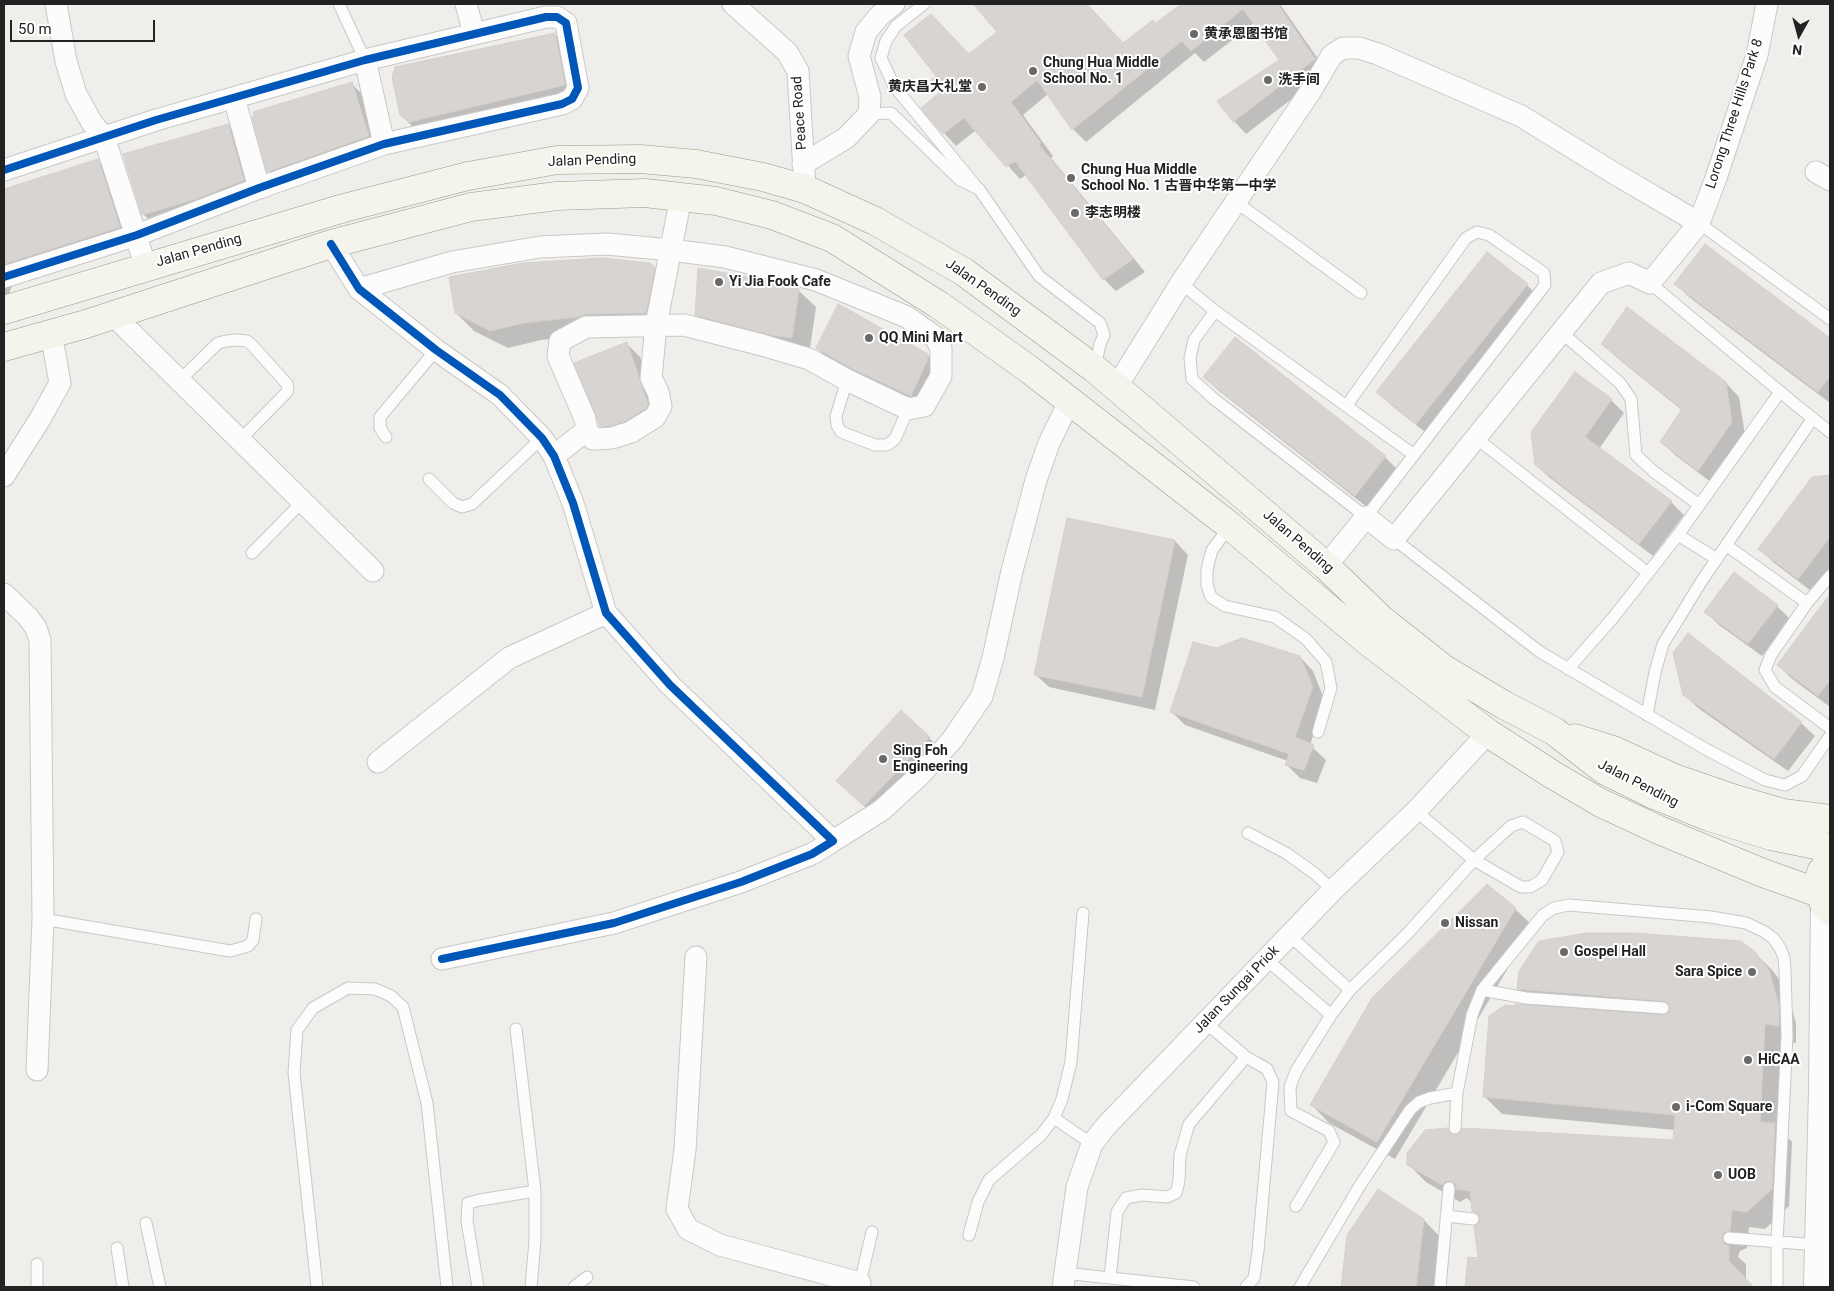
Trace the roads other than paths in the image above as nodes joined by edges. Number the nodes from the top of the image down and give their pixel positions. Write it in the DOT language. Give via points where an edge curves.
graph roads {
  1 [pos="56,4"];
  2 [pos="339,4"];
  3 [pos="466,4"];
  4 [pos="733,4"];
  5 [pos="894,4"];
  6 [pos="924,4"];
  7 [pos="1767,4"];
  8 [pos="474,34"];
  9 [pos="366,60"];
  10 [pos="234,98"];
  11 [pos="868,114"];
  12 [pos="104,138"];
  13 [pos="384,144"];
  14 [pos="4,170"];
  15 [pos="804,176"];
  16 [pos="259,188"];
  17 [pos="979,189"];
  18 [pos="681,197"];
  19 [pos="1236,202"];
  20 [pos="1699,223"];
  21 [pos="137,235"];
  22 [pos="331,244"];
  23 [pos="671,250"];
  24 [pos="146,267"];
  25 [pos="4,277"];
  26 [pos="1181,283"];
  27 [pos="1650,283"];
  28 [pos="359,289"];
  29 [pos="1361,294"];
  30 [pos="940,305"];
  31 [pos="4,310"];
  32 [pos="1215,311"];
  33 [pos="113,315"];
  34 [pos="1830,319"];
  35 [pos="656,325"];
  36 [pos="920,326"];
  37 [pos="1561,332"];
  38 [pos="51,333"];
  39 [pos="4,347"];
  40 [pos="436,350"];
  41 [pos="1095,369"];
  42 [pos="847,380"];
  43 [pos="179,381"];
  44 [pos="1117,386"];
  45 [pos="1780,392"];
  46 [pos="1069,402"];
  47 [pos="1347,405"];
  48 [pos="908,409"];
  49 [pos="1813,418"];
  50 [pos="587,430"];
  51 [pos="1830,432"];
  52 [pos="386,437"];
  53 [pos="542,438"];
  54 [pos="1476,438"];
  55 [pos="240,440"];
  56 [pos="1414,455"];
  57 [pos="554,456"];
  58 [pos="4,476"];
  59 [pos="429,479"];
  60 [pos="302,502"];
  61 [pos="1699,505"];
  62 [pos="1366,517"];
  63 [pos="1230,526"];
  64 [pos="1678,535"];
  65 [pos="1394,539"];
  66 [pos="1726,545"];
  67 [pos="252,553"];
  68 [pos="1716,559"];
  69 [pos="1326,566"];
  70 [pos="373,571"];
  71 [pos="1648,573"];
  72 [pos="1830,576"];
  73 [pos="4,594"];
  74 [pos="1807,603"];
  75 [pos="606,613"];
  76 [pos="1568,669"];
  77 [pos="1647,715"];
  78 [pos="1830,728"];
  79 [pos="1554,731"];
  80 [pos="1318,732"];
  81 [pos="1488,733"];
  82 [pos="1830,736"];
  83 [pos="378,762"];
  84 [pos="1416,811"];
  85 [pos="1830,818"];
  86 [pos="1248,833"];
  87 [pos="833,841"];
  88 [pos="1830,848"];
  89 [pos="1474,860"];
  90 [pos="1830,861"];
  91 [pos="1333,890"];
  92 [pos="1824,903"];
  93 [pos="1083,913"];
  94 [pos="43,919"];
  95 [pos="256,919"];
  96 [pos="1290,936"];
  97 [pos="696,957"];
  98 [pos="442,959"];
  99 [pos="1267,960"];
  100 [pos="1350,990"];
  101 [pos="1482,990"];
  102 [pos="1663,1008"];
  103 [pos="1331,1015"];
  104 [pos="1206,1022"];
  105 [pos="516,1029"];
  106 [pos="1246,1057"];
  107 [pos="37,1070"];
  108 [pos="1826,1087"];
  109 [pos="1457,1094"];
  110 [pos="1054,1118"];
  111 [pos="1455,1128"];
  112 [pos="1092,1144"];
  113 [pos="1448,1188"];
  114 [pos="535,1191"];
  115 [pos="1296,1206"];
  116 [pos="1446,1216"];
  117 [pos="1473,1219"];
  118 [pos="146,1223"];
  119 [pos="872,1232"];
  120 [pos="969,1235"];
  121 [pos="1729,1238"];
  122 [pos="1777,1243"];
  123 [pos="1818,1245"];
  124 [pos="117,1248"];
  125 [pos="37,1264"];
  126 [pos="587,1277"];
  127 [pos="1110,1278"];
  128 [pos="1064,1280"];
  129 [pos="860,1285"];
  130 [pos="37,1287"];
  131 [pos="123,1287"];
  132 [pos="160,1287"];
  133 [pos="317,1287"];
  134 [pos="447,1287"];
  135 [pos="478,1287"];
  136 [pos="532,1287"];
  137 [pos="574,1287"];
  138 [pos="1194,1287"];
  139 [pos="1246,1287"];
  140 [pos="1300,1287"];
  141 [pos="1440,1287"];
  142 [pos="1777,1287"];
  143 [pos="1818,1287"];
  1 -- 12 [label="street" via="66,61 76,94"];
  2 -- 9 [label="lane"];
  3 -- 8 [label="street"];
  4 -- 15 [label="street, Peace Road" via="787,52 798,71"];
  5 -- 11 [label="street" via="866,32 859,56 870,97"];
  6 -- 17 [label="lane" via="896,26 886,41 881,58 894,86"];
  7 -- 20 [label="street, Lorong Three Hills Park 8" via="1757,55"];
  8 -- 9 [label="street"];
  8 -- 13 [label="street" via="557,17 566,23 578,88 572,99 562,104"];
  9 -- 10 [label="street"];
  9 -- 13 [label="street"];
  10 -- 12 [label="street"];
  10 -- 16 [label="street"];
  11 -- 15 [label="street"];
  11 -- 17 [label="lane" via="891,113 960,180"];
  12 -- 14 [label="street"];
  12 -- 21 [label="street"];
  13 -- 16 [label="street"];
  15 -- 24 [label="main road, Jalan Pending" via="763,177 696,164 640,159 557,160 458,179 344,208"];
  15 -- 41 [label="main road, Jalan Pending" via="964,272"];
  16 -- 21 [label="street"];
  17 -- 41 [label="lane" via="1039,276 1100,323 1104,335"];
  18 -- 22 [label="main road" via="645,193 557,196 471,207"];
  18 -- 23 [label="street"];
  18 -- 30 [label="main road" via="716,201 772,215 832,238"];
  19 -- 20 [label="street" via="1332,54 1343,48 1359,48 1521,116"];
  19 -- 26 [label="street"];
  19 -- 29 [label="lane"];
  20 -- 27 [label="street, Lorong Three Hills Park 8"];
  20 -- 34 [label="lane"];
  21 -- 24 [label="street"];
  21 -- 25 [label="street"];
  22 -- 28 [label="street"];
  22 -- 33 [label="main road"];
  23 -- 28 [label="street" via="607,244 540,247 452,262"];
  23 -- 35 [label="street"];
  23 -- 36 [label="street" via="725,257 816,280 907,317"];
  24 -- 31 [label="main road, Jalan Pending"];
  26 -- 32 [label="lane"];
  26 -- 44 [label="street"];
  27 -- 37 [label="street" via="1629,273 1601,282"];
  27 -- 45 [label="lane"];
  28 -- 40 [label="street"];
  30 -- 36 [label="street"];
  30 -- 46 [label="main road"];
  32 -- 47 [label="lane"];
  32 -- 62 [label="lane" via="1194,340 1190,358 1192,379"];
  33 -- 38 [label="main road"];
  33 -- 43 [label="street"];
  35 -- 42 [label="street" via="684,325 762,345 809,359"];
  35 -- 50 [label="street" via="651,378 661,406 655,417 631,432 612,438 594,439"];
  35 -- 50 [label="street" via="586,327 560,341 558,356"];
  36 -- 48 [label="street" via="934,336 941,348 941,376 924,406"];
  37 -- 54 [label="street"];
  37 -- 61 [label="lane" via="1620,383 1631,399 1636,455"];
  38 -- 39 [label="main road"];
  38 -- 58 [label="street" via="60,383"];
  40 -- 52 [label="lane" via="380,417 380,428"];
  40 -- 53 [label="street" via="500,395"];
  41 -- 44 [label="main road, Jalan Pending"];
  42 -- 48 [label="street"];
  42 -- 48 [label="lane" via="836,416 841,432 875,445 887,445 895,439"];
  43 -- 55 [label="street"];
  43 -- 55 [label="lane" via="218,343 247,341 288,388"];
  44 -- 69 [label="main road, Jalan Pending"];
  45 -- 49 [label="lane"];
  45 -- 61 [label="lane"];
  46 -- 63 [label="main road"];
  46 -- 87 [label="street" via="1036,480 982,696 952,740 920,775 882,810"];
  47 -- 56 [label="lane"];
  47 -- 56 [label="lane" via="1466,238 1478,232 1490,235 1535,266 1544,273 1544,285"];
  49 -- 51 [label="lane"];
  49 -- 66 [label="lane"];
  50 -- 57 [label="street"];
  53 -- 57 [label="street"];
  53 -- 59 [label="lane" via="467,506 453,503"];
  54 -- 65 [label="street"];
  54 -- 71 [label="lane"];
  55 -- 60 [label="street"];
  56 -- 62 [label="lane"];
  57 -- 75 [label="street" via="573,504"];
  60 -- 67 [label="lane"];
  60 -- 70 [label="street"];
  61 -- 64 [label="lane"];
  62 -- 65 [label="street"];
  62 -- 69 [label="street"];
  63 -- 80 [label="lane" via="1212,550 1206,571 1211,597 1225,606 1275,617 1306,639 1326,662 1331,688"];
  63 -- 81 [label="main road" via="1366,640"];
  64 -- 68 [label="lane"];
  64 -- 71 [label="lane"];
  65 -- 76 [label="lane" via="1540,652"];
  66 -- 68 [label="lane"];
  66 -- 74 [label="lane"];
  68 -- 77 [label="lane" via="1664,644"];
  69 -- 79 [label="main road, Jalan Pending" via="1382,620 1444,669"];
  71 -- 76 [label="lane"];
  72 -- 74 [label="lane"];
  73 -- 94 [label="street" via="27,616 40,640"];
  74 -- 78 [label="lane" via="1772,654 1765,670 1775,687"];
  75 -- 83 [label="street" via="509,658"];
  75 -- 87 [label="street" via="670,685"];
  76 -- 77 [label="lane"];
  77 -- 82 [label="lane" via="1764,780 1785,785 1802,776"];
  79 -- 85 [label="main road" via="1613,750 1674,778 1735,799 1783,813"];
  79 -- 88 [label="main road, Jalan Pending" via="1604,770 1652,794 1709,817 1771,836"];
  81 -- 84 [label="street, Jalan Sungai Priok"];
  81 -- 92 [label="main road" via="1601,803"];
  84 -- 89 [label="lane"];
  84 -- 91 [label="street, Jalan Sungai Priok"];
  86 -- 91 [label="lane" via="1286,853"];
  87 -- 98 [label="street" via="812,854 741,882 614,923"];
  89 -- 89 [label="lane" via="1511,826 1523,822 1555,841 1558,852 1542,880 1530,887 1521,887"];
  89 -- 100 [label="lane" via="1408,933"];
  90 -- 92 [label="main road" via="1820,872 1818,884"];
  91 -- 96 [label="street, Jalan Sungai Priok"];
  92 -- 108 [label="street"];
  93 -- 110 [label="lane" via="1071,1062"];
  94 -- 95 [label="lane" via="230,951 248,946 253,940"];
  94 -- 107 [label="street"];
  96 -- 99 [label="street, Jalan Sungai Priok"];
  96 -- 100 [label="lane"];
  97 -- 129 [label="street" via="685,1150 677,1209 688,1228 720,1245"];
  99 -- 103 [label="lane"];
  99 -- 104 [label="street, Jalan Sungai Priok"];
  100 -- 103 [label="lane"];
  101 -- 102 [label="lane" via="1526,998"];
  101 -- 109 [label="lane" via="1472,1015"];
  101 -- 122 [label="lane" via="1543,915 1554,908 1569,905 1711,917 1746,923 1773,938 1784,958 1787,1035"];
  103 -- 115 [label="lane" via="1296,1071 1290,1087 1291,1111 1329,1131 1334,1142"];
  104 -- 106 [label="lane"];
  104 -- 112 [label="street, Jalan Sungai Priok"];
  105 -- 114 [label="lane"];
  106 -- 127 [label="lane" via="1189,1124 1180,1154 1176,1193 1167,1197 1142,1195 1126,1198 1117,1212"];
  106 -- 139 [label="lane" via="1267,1070 1273,1082 1258,1251 1254,1278"];
  108 -- 123 [label="street"];
  109 -- 111 [label="lane"];
  109 -- 140 [label="lane" via="1430,1098 1410,1110 1359,1187"];
  110 -- 112 [label="lane"];
  110 -- 120 [label="lane" via="1041,1135 989,1180 978,1202"];
  112 -- 128 [label="street, Jalan Sungai Priok" via="1077,1187"];
  113 -- 116 [label="lane"];
  114 -- 135 [label="lane" via="468,1204"];
  114 -- 136 [label="lane"];
  116 -- 117 [label="lane"];
  116 -- 141 [label="lane"];
  118 -- 132 [label="lane"];
  119 -- 129 [label="lane"];
  121 -- 122 [label="lane"];
  122 -- 123 [label="lane"];
  122 -- 142 [label="lane"];
  123 -- 143 [label="street"];
  124 -- 131 [label="lane"];
  125 -- 130 [label="lane"];
  126 -- 137 [label="lane"];
  127 -- 128 [label="lane"];
  127 -- 138 [label="lane"];
  133 -- 134 [label="lane" via="294,1073 297,1030 313,1008 348,988 375,989 391,996 403,1007 427,1103"];
}
